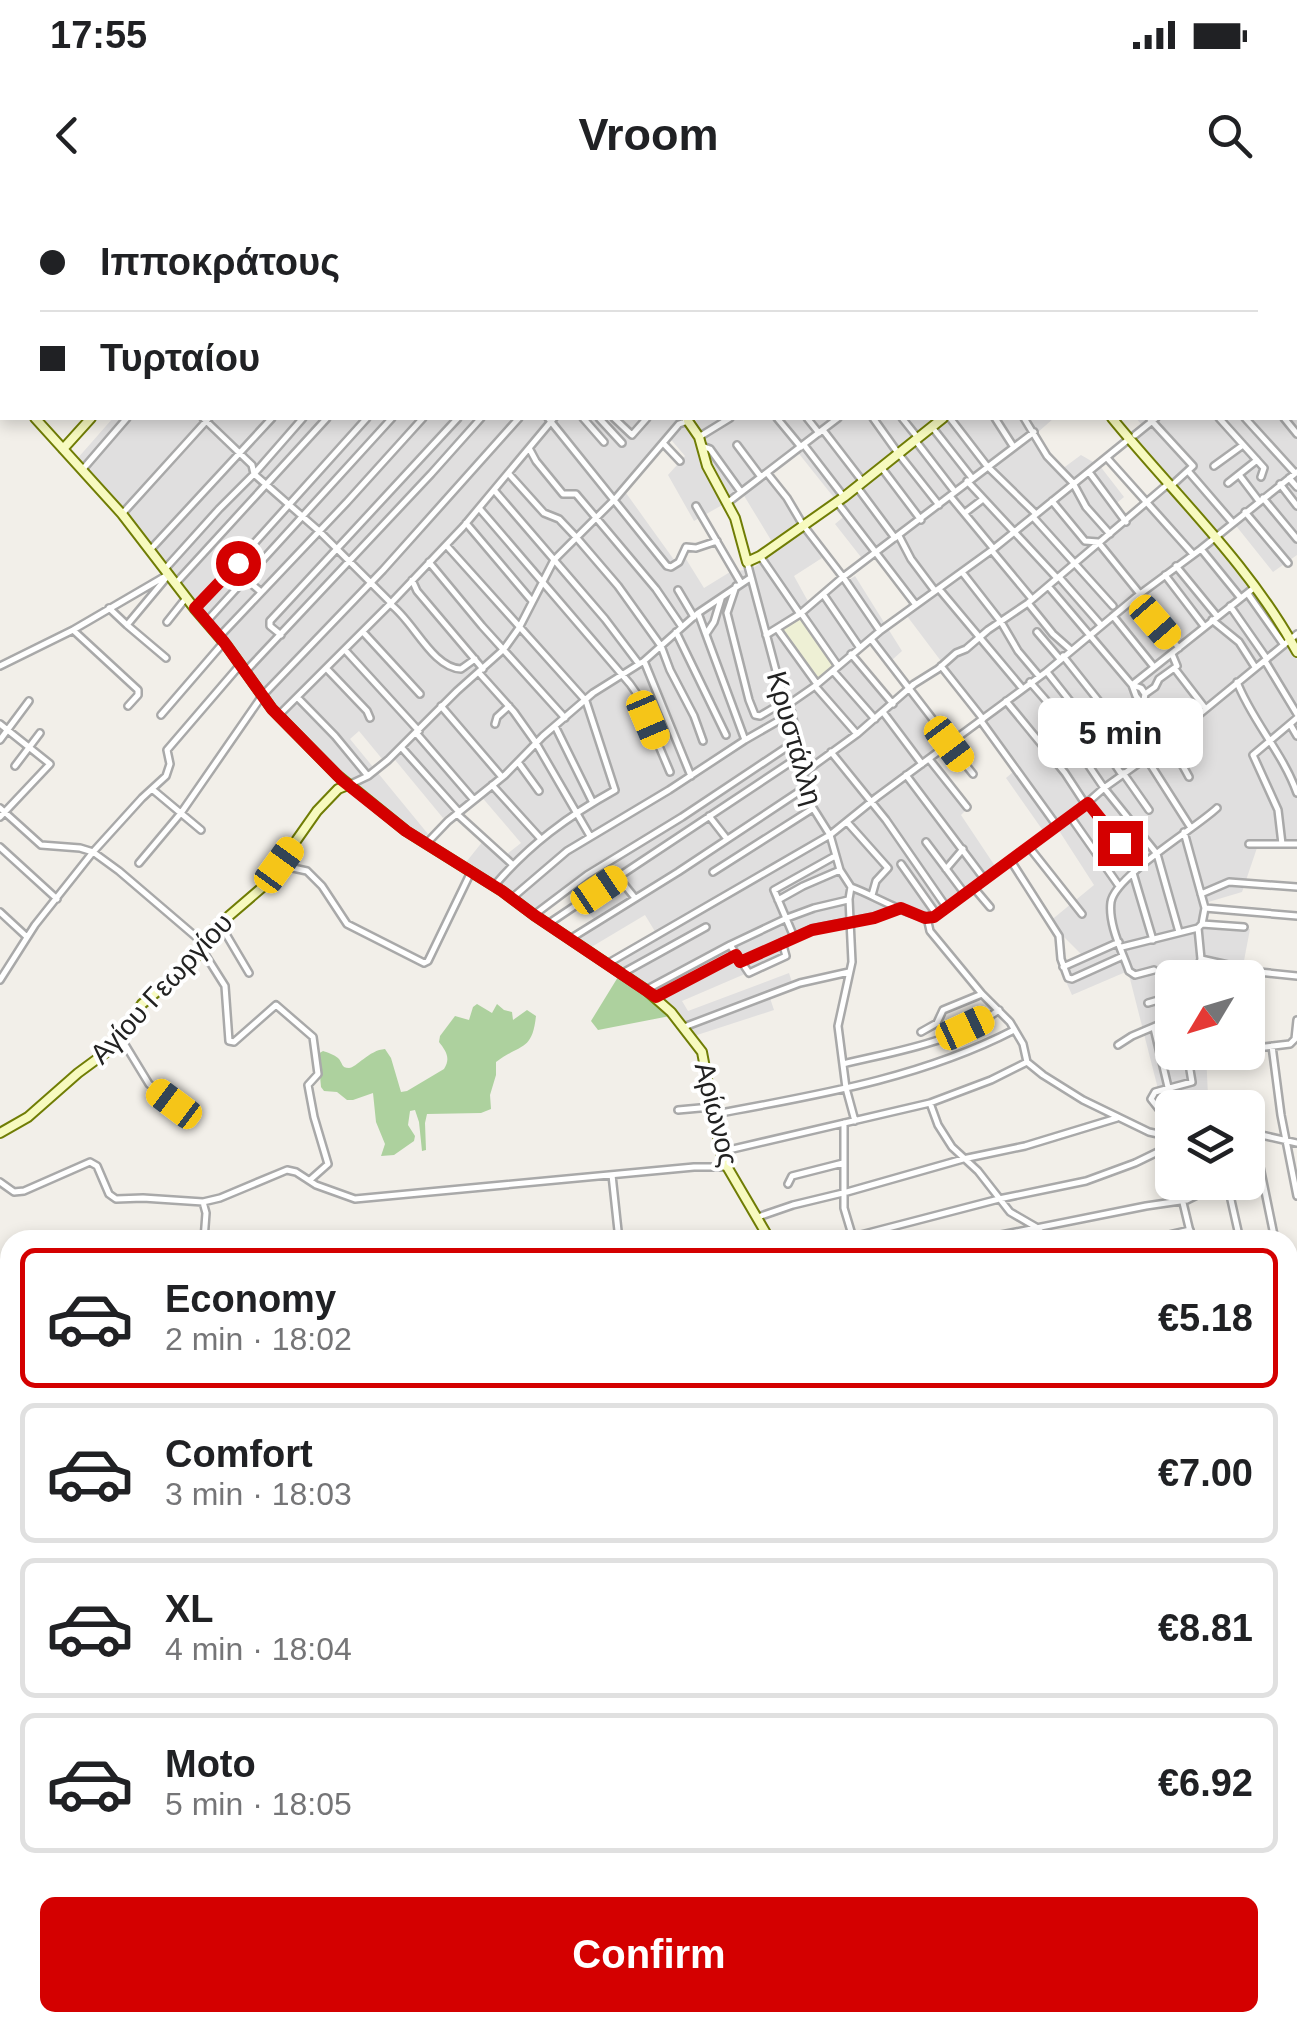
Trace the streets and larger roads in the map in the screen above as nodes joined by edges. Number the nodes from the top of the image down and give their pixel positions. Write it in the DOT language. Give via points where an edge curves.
graph roads {
  1 [pos="41,420"];
  2 [pos="89,420"];
  3 [pos="125,420"];
  4 [pos="205,420"];
  5 [pos="207,420"];
  6 [pos="270,420"];
  7 [pos="302,420"];
  8 [pos="325,420"];
  9 [pos="365,420"];
  10 [pos="390,420"];
  11 [pos="421,420"];
  12 [pos="456,420"];
  13 [pos="478,420"];
  14 [pos="517,420"];
  15 [pos="550,420"];
  16 [pos="552,420"];
  17 [pos="586,420"];
  18 [pos="602,420"];
  19 [pos="616,420"];
  20 [pos="634,420"];
  21 [pos="645,420"];
  22 [pos="685,420"];
  23 [pos="687,420"];
  24 [pos="727,420"];
  25 [pos="779,420"];
  26 [pos="809,420"];
  27 [pos="834,420"];
  28 [pos="874,420"];
  29 [pos="903,420"];
  30 [pos="939,420"];
  31 [pos="996,420"];
  32 [pos="1025,420"];
  33 [pos="1114,420"];
  34 [pos="1151,420"];
  35 [pos="1153,420"];
  36 [pos="1220,420"];
  37 [pos="1248,420"];
  38 [pos="1258,420"];
  39 [pos="1252,425"];
  40 [pos="640,426"];
  41 [pos="821,432"];
  42 [pos="1034,432"];
  43 [pos="1132,437"];
  44 [pos="916,439"];
  45 [pos="699,441"];
  46 [pos="604,442"];
  47 [pos="622,443"];
  48 [pos="663,443"];
  49 [pos="1243,444"];
  50 [pos="737,445"];
  51 [pos="802,446"];
  52 [pos="1014,446"];
  53 [pos="64,448"];
  54 [pos="529,448"];
  55 [pos="240,453"];
  56 [pos="898,454"];
  57 [pos="1107,458"];
  58 [pos="1257,460"];
  59 [pos="680,461"];
  60 [pos="987,466"];
  61 [pos="1214,466"];
  62 [pos="882,467"];
  63 [pos="82,469"];
  64 [pos="1191,469"];
  65 [pos="1088,471"];
  66 [pos="508,472"];
  67 [pos="254,474"];
  68 [pos="1239,474"];
  69 [pos="1294,474"];
  70 [pos="764,475"];
  71 [pos="1262,476"];
  72 [pos="969,480"];
  73 [pos="1073,483"];
  74 [pos="1228,483"];
  75 [pos="860,484"];
  76 [pos="1280,484"];
  77 [pos="266,485"];
  78 [pos="1169,486"];
  79 [pos="1297,487"];
  80 [pos="494,490"];
  81 [pos="742,492"];
  82 [pos="953,494"];
  83 [pos="614,498"];
  84 [pos="841,499"];
  85 [pos="983,500"];
  86 [pos="1052,500"];
  87 [pos="1261,500"];
  88 [pos="727,503"];
  89 [pos="1148,503"];
  90 [pos="290,504"];
  91 [pos="939,505"];
  92 [pos="696,506"];
  93 [pos="1297,506"];
  94 [pos="479,508"];
  95 [pos="1246,512"];
  96 [pos="964,513"];
  97 [pos="122,514"];
  98 [pos="1034,515"];
  99 [pos="302,516"];
  100 [pos="596,517"];
  101 [pos="921,520"];
  102 [pos="1126,522"];
  103 [pos="466,523"];
  104 [pos="1233,523"];
  105 [pos="803,526"];
  106 [pos="319,531"];
  107 [pos="1015,531"];
  108 [pos="1110,534"];
  109 [pos="576,537"];
  110 [pos="897,537"];
  111 [pos="1214,538"];
  112 [pos="1297,539"];
  113 [pos="717,542"];
  114 [pos="1085,542"];
  115 [pos="1098,542"];
  116 [pos="446,545"];
  117 [pos="1092,548"];
  118 [pos="1201,549"];
  119 [pos="150,550"];
  120 [pos="338,550"];
  121 [pos="993,550"];
  122 [pos="876,552"];
  123 [pos="1192,554"];
  124 [pos="760,556"];
  125 [pos="554,560"];
  126 [pos="350,561"];
  127 [pos="430,562"];
  128 [pos="747,562"];
  129 [pos="1076,562"];
  130 [pos="1288,563"];
  131 [pos="1176,566"];
  132 [pos="233,568"];
  133 [pos="165,570"];
  134 [pos="962,572"];
  135 [pos="1165,576"];
  136 [pos="245,578"];
  137 [pos="750,578"];
  138 [pos="1058,578"];
  139 [pos="412,580"];
  140 [pos="840,580"];
  141 [pos="371,582"];
  142 [pos="542,583"];
  143 [pos="176,584"];
  144 [pos="738,585"];
  145 [pos="1048,586"];
  146 [pos="678,590"];
  147 [pos="937,590"];
  148 [pos="261,592"];
  149 [pos="1248,593"];
  150 [pos="824,594"];
  151 [pos="1138,595"];
  152 [pos="722,596"];
  153 [pos="186,598"];
  154 [pos="532,601"];
  155 [pos="1030,601"];
  156 [pos="391,603"];
  157 [pos="916,605"];
  158 [pos="1113,606"];
  159 [pos="1230,606"];
  160 [pos="109,608"];
  161 [pos="195,608"];
  162 [pos="800,613"];
  163 [pos="696,616"];
  164 [pos="1113,616"];
  165 [pos="1215,618"];
  166 [pos="167,622"];
  167 [pos="206,622"];
  168 [pos="1001,622"];
  169 [pos="127,625"];
  170 [pos="1101,626"];
  171 [pos="1204,626"];
  172 [pos="519,628"];
  173 [pos="73,630"];
  174 [pos="679,630"];
  175 [pos="778,630"];
  176 [pos="880,631"];
  177 [pos="363,632"];
  178 [pos="1038,632"];
  179 [pos="706,634"];
  180 [pos="1089,634"];
  181 [pos="281,635"];
  182 [pos="766,636"];
  183 [pos="870,638"];
  184 [pos="980,638"];
  185 [pos="222,639"];
  186 [pos="1290,640"];
  187 [pos="661,646"];
  188 [pos="860,648"];
  189 [pos="1179,648"];
  190 [pos="504,649"];
  191 [pos="345,650"];
  192 [pos="1070,650"];
  193 [pos="1297,652"];
  194 [pos="851,654"];
  195 [pos="1172,654"];
  196 [pos="1062,657"];
  197 [pos="166,658"];
  198 [pos="475,659"];
  199 [pos="1266,660"];
  200 [pos="641,662"];
  201 [pos="0,666"];
  202 [pos="941,666"];
  203 [pos="1256,666"];
  204 [pos="1154,667"];
  205 [pos="326,668"];
  206 [pos="835,668"];
  207 [pos="243,669"];
  208 [pos="1175,669"];
  209 [pos="481,671"];
  210 [pos="1046,672"];
  211 [pos="620,675"];
  212 [pos="1039,676"];
  213 [pos="1030,682"];
  214 [pos="1236,682"];
  215 [pos="816,685"];
  216 [pos="1132,685"];
  217 [pos="910,688"];
  218 [pos="1022,688"];
  219 [pos="420,694"];
  220 [pos="1145,694"];
  221 [pos="262,696"];
  222 [pos="297,697"];
  223 [pos="586,700"];
  224 [pos="1006,700"];
  225 [pos="29,701"];
  226 [pos="788,702"];
  227 [pos="893,704"];
  228 [pos="1142,704"];
  229 [pos="128,706"];
  230 [pos="442,706"];
  231 [pos="509,706"];
  232 [pos="1204,708"];
  233 [pos="883,712"];
  234 [pos="792,713"];
  235 [pos="161,715"];
  236 [pos="278,716"];
  237 [pos="1297,716"];
  238 [pos="370,718"];
  239 [pos="565,718"];
  240 [pos="875,718"];
  241 [pos="982,720"];
  242 [pos="1063,720"];
  243 [pos="0,724"];
  244 [pos="495,724"];
  245 [pos="1290,724"];
  246 [pos="554,726"];
  247 [pos="8,730"];
  248 [pos="418,732"];
  249 [pos="40,733"];
  250 [pos="857,734"];
  251 [pos="726,735"];
  252 [pos="1297,736"];
  253 [pos="1070,738"];
  254 [pos="1168,739"];
  255 [pos="0,740"];
  256 [pos="745,740"];
  257 [pos="796,740"];
  258 [pos="702,741"];
  259 [pos="536,742"];
  260 [pos="1270,742"];
  261 [pos="950,743"];
  262 [pos="30,746"];
  263 [pos="402,748"];
  264 [pos="831,752"];
  265 [pos="800,756"];
  266 [pos="929,759"];
  267 [pos="1144,759"];
  268 [pos="518,762"];
  269 [pos="922,764"];
  270 [pos="15,766"];
  271 [pos="670,772"];
  272 [pos="802,774"];
  273 [pos="973,774"];
  274 [pos="1122,774"];
  275 [pos="906,775"];
  276 [pos="368,776"];
  277 [pos="690,776"];
  278 [pos="502,777"];
  279 [pos="1189,777"];
  280 [pos="348,785"];
  281 [pos="492,785"];
  282 [pos="806,788"];
  283 [pos="1104,788"];
  284 [pos="152,789"];
  285 [pos="539,791"];
  286 [pos="1297,792"];
  287 [pos="474,800"];
  288 [pos="593,802"];
  289 [pos="871,802"];
  290 [pos="1087,804"];
  291 [pos="967,807"];
  292 [pos="813,808"];
  293 [pos="1218,808"];
  294 [pos="1149,810"];
  295 [pos="2,812"];
  296 [pos="181,813"];
  297 [pos="458,813"];
  298 [pos="576,813"];
  299 [pos="710,816"];
  300 [pos="1070,816"];
  301 [pos="846,822"];
  302 [pos="1057,826"];
  303 [pos="1191,828"];
  304 [pos="202,830"];
  305 [pos="1184,832"];
  306 [pos="830,835"];
  307 [pos="590,836"];
  308 [pos="540,838"];
  309 [pos="727,839"];
  310 [pos="926,842"];
  311 [pos="1120,843"];
  312 [pos="426,844"];
  313 [pos="1249,844"];
  314 [pos="1282,844"];
  315 [pos="1297,844"];
  316 [pos="0,847"];
  317 [pos="1029,847"];
  318 [pos="963,849"];
  319 [pos="93,852"];
  320 [pos="1157,854"];
  321 [pos="836,856"];
  322 [pos="1011,862"];
  323 [pos="139,864"];
  324 [pos="512,864"];
  325 [pos="901,864"];
  326 [pos="279,865"];
  327 [pos="840,870"];
  328 [pos="946,870"];
  329 [pos="470,872"];
  330 [pos="714,872"];
  331 [pos="1133,873"];
  332 [pos="618,877"];
  333 [pos="985,880"];
  334 [pos="494,886"];
  335 [pos="1118,886"];
  336 [pos="850,887"];
  337 [pos="1297,887"];
  338 [pos="974,888"];
  339 [pos="965,894"];
  340 [pos="1201,894"];
  341 [pos="872,895"];
  342 [pos="57,898"];
  343 [pos="512,898"];
  344 [pos="636,898"];
  345 [pos="778,900"];
  346 [pos="849,900"];
  347 [pos="990,906"];
  348 [pos="901,908"];
  349 [pos="947,908"];
  350 [pos="1205,908"];
  351 [pos="0,912"];
  352 [pos="1082,914"];
  353 [pos="534,915"];
  354 [pos="1297,916"];
  355 [pos="933,917"];
  356 [pos="788,918"];
  357 [pos="851,922"];
  358 [pos="219,923"];
  359 [pos="548,924"];
  360 [pos="706,926"];
  361 [pos="1200,926"];
  362 [pos="1244,927"];
  363 [pos="1180,932"];
  364 [pos="28,937"];
  365 [pos="794,937"];
  366 [pos="570,939"];
  367 [pos="1153,940"];
  368 [pos="782,942"];
  369 [pos="202,945"];
  370 [pos="730,945"];
  371 [pos="1120,945"];
  372 [pos="736,955"];
  373 [pos="1124,956"];
  374 [pos="1201,960"];
  375 [pos="740,962"];
  376 [pos="607,964"];
  377 [pos="3,966"];
  378 [pos="1063,967"];
  379 [pos="1154,970"];
  380 [pos="850,972"];
  381 [pos="249,973"];
  382 [pos="1265,973"];
  383 [pos="621,974"];
  384 [pos="1297,976"];
  385 [pos="0,980"];
  386 [pos="646,990"];
  387 [pos="982,994"];
  388 [pos="656,997"];
  389 [pos="1155,1001"];
  390 [pos="1148,1003"];
  391 [pos="999,1010"];
  392 [pos="1297,1020"];
  393 [pos="684,1027"];
  394 [pos="1154,1028"];
  395 [pos="1014,1030"];
  396 [pos="921,1032"];
  397 [pos="120,1038"];
  398 [pos="1294,1040"];
  399 [pos="1118,1046"];
  400 [pos="1272,1046"];
  401 [pos="1265,1047"];
  402 [pos="1028,1062"];
  403 [pos="842,1064"];
  404 [pos="1191,1070"];
  405 [pos="1168,1087"];
  406 [pos="846,1088"];
  407 [pos="1160,1090"];
  408 [pos="174,1104"];
  409 [pos="930,1104"];
  410 [pos="678,1110"];
  411 [pos="714,1110"];
  412 [pos="1118,1118"];
  413 [pos="855,1121"];
  414 [pos="844,1123"];
  415 [pos="1155,1132"];
  416 [pos="0,1133"];
  417 [pos="1265,1135"];
  418 [pos="1286,1140"];
  419 [pos="1297,1144"];
  420 [pos="720,1152"];
  421 [pos="1155,1153"];
  422 [pos="963,1159"];
  423 [pos="843,1163"];
  424 [pos="726,1166"];
  425 [pos="612,1175"];
  426 [pos="310,1180"];
  427 [pos="0,1182"];
  428 [pos="788,1184"];
  429 [pos="845,1192"];
  430 [pos="1297,1196"];
  431 [pos="1265,1197"];
  432 [pos="999,1198"];
  433 [pos="1183,1200"];
  434 [pos="1230,1200"];
  435 [pos="203,1202"];
  436 [pos="758,1217"];
  437 [pos="1036,1227"];
  438 [pos="205,1230"];
  439 [pos="618,1230"];
  440 [pos="765,1230"];
  441 [pos="850,1230"];
  442 [pos="885,1230"];
  443 [pos="1022,1230"];
  444 [pos="1039,1230"];
  445 [pos="1190,1230"];
  446 [pos="1238,1230"];
  447 [pos="1273,1230"];
  1 -- 53 [label="street"];
  2 -- 53 [label="street"];
  3 -- 63 [label="street"];
  4 -- 97 [label="street"];
  5 -- 55 [label="street"];
  6 -- 55 [label="street"];
  7 -- 67 [label="street"];
  8 -- 77 [label="street"];
  9 -- 90 [label="street"];
  10 -- 99 [label="street"];
  11 -- 106 [label="street"];
  12 -- 120 [label="street"];
  13 -- 126 [label="street"];
  14 -- 141 [label="street"];
  15 -- 54 [label="street"];
  16 -- 83 [label="street"];
  17 -- 46 [label="street"];
  18 -- 47 [label="street"];
  19 -- 40 [label="street" via="630,434"];
  20 -- 40 [label="street"];
  21 -- 40 [label="street"];
  22 -- 48 [label="street"];
  23 -- 45 [label="street, Κρυστάλλη"];
  24 -- 45 [label="street"];
  25 -- 51 [label="street"];
  26 -- 41 [label="street"];
  27 -- 41 [label="street"];
  28 -- 56 [label="street"];
  29 -- 44 [label="street"];
  30 -- 44 [label="street"];
  30 -- 60 [label="street"];
  30 -- 72 [label="street"];
  31 -- 52 [label="street"];
  32 -- 42 [label="street"];
  33 -- 43 [label="street"];
  34 -- 43 [label="street"];
  35 -- 64 [label="street"];
  36 -- 49 [label="street"];
  37 -- 39 [label="street"];
  38 -- 39 [label="street"];
  39 -- 69 [label="street"];
  41 -- 51 [label="street"];
  41 -- 75 [label="street"];
  42 -- 52 [label="street"];
  42 -- 73 [label="street"];
  43 -- 57 [label="street"];
  43 -- 78 [label="street"];
  44 -- 56 [label="street"];
  44 -- 82 [label="street"];
  45 -- 81 [label="street"];
  45 -- 88 [label="street, Κρυστάλλη"];
  48 -- 59 [label="street"];
  48 -- 83 [label="street"];
  49 -- 58 [label="street"];
  49 -- 61 [label="street"];
  50 -- 70 [label="street"];
  51 -- 70 [label="street"];
  51 -- 84 [label="street"];
  52 -- 60 [label="street"];
  53 -- 63 [label="street, Αρίωνος"];
  54 -- 66 [label="street"];
  54 -- 100 [label="street" via="563,494 575,493"];
  55 -- 67 [label="street"];
  55 -- 119 [label="street"];
  56 -- 62 [label="street"];
  56 -- 91 [label="street"];
  57 -- 65 [label="street"];
  57 -- 89 [label="street"];
  58 -- 68 [label="street"];
  58 -- 71 [label="street"];
  60 -- 72 [label="street"];
  60 -- 98 [label="street"];
  62 -- 75 [label="street"];
  62 -- 101 [label="street"];
  63 -- 97 [label="street, Αρίωνος"];
  64 -- 78 [label="street"];
  64 -- 104 [label="street"];
  65 -- 73 [label="street"];
  65 -- 102 [label="street"];
  66 -- 80 [label="street"];
  66 -- 109 [label="street"];
  67 -- 77 [label="street"];
  67 -- 133 [label="street"];
  68 -- 74 [label="street"];
  68 -- 87 [label="street"];
  69 -- 76 [label="street"];
  69 -- 79 [label="street"];
  70 -- 81 [label="street"];
  70 -- 105 [label="street"];
  72 -- 82 [label="street"];
  72 -- 85 [label="street"];
  73 -- 86 [label="street"];
  73 -- 108 [label="street"];
  75 -- 84 [label="street"];
  75 -- 110 [label="street"];
  76 -- 87 [label="street"];
  76 -- 93 [label="street"];
  77 -- 90 [label="street"];
  77 -- 143 [label="street"];
  78 -- 89 [label="street"];
  78 -- 111 [label="street"];
  80 -- 94 [label="street"];
  80 -- 125 [label="street"];
  81 -- 88 [label="street"];
  82 -- 91 [label="street"];
  82 -- 96 [label="street"];
  83 -- 100 [label="street"];
  83 -- 113 [label="street" via="670,568 686,547"];
  84 -- 105 [label="street"];
  84 -- 122 [label="street"];
  85 -- 96 [label="street"];
  85 -- 107 [label="street"];
  86 -- 98 [label="street"];
  86 -- 114 [label="street"];
  87 -- 95 [label="street"];
  87 -- 112 [label="street"];
  88 -- 128 [label="street, Κρυστάλλη"];
  89 -- 102 [label="street"];
  89 -- 123 [label="street"];
  90 -- 99 [label="street"];
  90 -- 132 [label="street"];
  91 -- 101 [label="street"];
  92 -- 113 [label="street"];
  94 -- 103 [label="street"];
  94 -- 142 [label="street"];
  95 -- 104 [label="street"];
  95 -- 130 [label="street"];
  96 -- 121 [label="street"];
  97 -- 119 [label="street, Αρίωνος"];
  98 -- 107 [label="street"];
  98 -- 129 [label="street"];
  99 -- 106 [label="street"];
  99 -- 136 [label="street"];
  100 -- 109 [label="street"];
  100 -- 174 [label="street" via="656,589"];
  101 -- 110 [label="street"];
  102 -- 108 [label="street"];
  103 -- 116 [label="street"];
  103 -- 154 [label="street"];
  104 -- 111 [label="street"];
  105 -- 124 [label="street"];
  105 -- 140 [label="street"];
  106 -- 120 [label="street"];
  106 -- 148 [label="street"];
  107 -- 121 [label="street"];
  107 -- 138 [label="street"];
  108 -- 115 [label="street"];
  109 -- 125 [label="street"];
  109 -- 187 [label="street"];
  110 -- 122 [label="street"];
  110 -- 147 [label="street"];
  111 -- 118 [label="street"];
  111 -- 149 [label="street"];
  113 -- 144 [label="street"];
  114 -- 115 [label="street"];
  114 -- 117 [label="street"];
  115 -- 117 [label="street"];
  115 -- 151 [label="street"];
  116 -- 127 [label="street"];
  116 -- 172 [label="street"];
  117 -- 129 [label="street"];
  118 -- 123 [label="street"];
  118 -- 149 [label="street"];
  119 -- 133 [label="street, Αρίωνος"];
  120 -- 126 [label="street"];
  120 -- 181 [label="street" via="269,622"];
  121 -- 134 [label="street"];
  121 -- 155 [label="street"];
  122 -- 140 [label="street"];
  122 -- 157 [label="street"];
  123 -- 131 [label="street"];
  124 -- 128 [label="street"];
  124 -- 162 [label="street"];
  125 -- 142 [label="street"];
  125 -- 200 [label="street"];
  126 -- 141 [label="street"];
  126 -- 181 [label="street"];
  127 -- 139 [label="street"];
  127 -- 190 [label="street"];
  128 -- 137 [label="street, Κρυστάλλη"];
  129 -- 138 [label="street"];
  129 -- 158 [label="street"];
  131 -- 135 [label="street"];
  131 -- 165 [label="street"];
  132 -- 136 [label="street"];
  132 -- 161 [label="street"];
  133 -- 143 [label="street, Αρίωνος"];
  133 -- 160 [label="street"];
  133 -- 169 [label="street"];
  134 -- 147 [label="street"];
  134 -- 168 [label="street"];
  135 -- 151 [label="street"];
  135 -- 171 [label="street"];
  136 -- 148 [label="street"];
  136 -- 167 [label="street"];
  137 -- 144 [label="street"];
  137 -- 182 [label="street, Κρυστάλλη"];
  138 -- 145 [label="street"];
  138 -- 170 [label="street"];
  139 -- 156 [label="street"];
  139 -- 198 [label="street"];
  140 -- 150 [label="street"];
  140 -- 176 [label="street"];
  141 -- 156 [label="street"];
  141 -- 221 [label="street"];
  142 -- 154 [label="street"];
  142 -- 211 [label="street"];
  143 -- 153 [label="street, Αρίωνος"];
  144 -- 152 [label="street"];
  144 -- 226 [label="street" via="728,614 755,715"];
  145 -- 155 [label="street"];
  145 -- 180 [label="street"];
  146 -- 163 [label="street"];
  147 -- 157 [label="street"];
  147 -- 184 [label="street"];
  148 -- 185 [label="street"];
  149 -- 159 [label="street"];
  149 -- 186 [label="street" via="1276,616"];
  150 -- 162 [label="street"];
  150 -- 188 [label="street"];
  151 -- 164 [label="street"];
  151 -- 189 [label="street"];
  152 -- 163 [label="street"];
  152 -- 179 [label="street"];
  153 -- 161 [label="street, Αρίωνος"];
  153 -- 166 [label="street"];
  154 -- 172 [label="street"];
  155 -- 168 [label="street"];
  155 -- 192 [label="street"];
  156 -- 177 [label="street"];
  156 -- 198 [label="street" via="442,662 459,670"];
  157 -- 176 [label="street"];
  159 -- 165 [label="street"];
  159 -- 199 [label="street"];
  160 -- 169 [label="street"];
  160 -- 173 [label="street"];
  161 -- 167 [label="street, Αρίωνος"];
  162 -- 175 [label="street"];
  162 -- 206 [label="street"];
  163 -- 174 [label="street"];
  163 -- 179 [label="street"];
  164 -- 170 [label="street"];
  164 -- 204 [label="street"];
  165 -- 171 [label="street"];
  165 -- 203 [label="street"];
  167 -- 185 [label="street, Αρίωνος"];
  168 -- 184 [label="street"];
  168 -- 212 [label="street"];
  169 -- 197 [label="street"];
  170 -- 180 [label="street"];
  171 -- 189 [label="street"];
  172 -- 190 [label="street"];
  172 -- 223 [label="street"];
  173 -- 201 [label="street"];
  173 -- 229 [label="street" via="138,691"];
  174 -- 187 [label="street"];
  174 -- 251 [label="street"];
  175 -- 182 [label="street"];
  175 -- 215 [label="street"];
  176 -- 183 [label="street"];
  177 -- 191 [label="street"];
  177 -- 219 [label="street"];
  178 -- 196 [label="street"];
  179 -- 256 [label="street"];
  180 -- 192 [label="street"];
  180 -- 216 [label="street"];
  181 -- 207 [label="street"];
  182 -- 226 [label="street, Κρυστάλλη"];
  183 -- 188 [label="street"];
  183 -- 217 [label="street"];
  184 -- 202 [label="street"];
  184 -- 218 [label="street"];
  185 -- 207 [label="street, Αρίωνος"];
  185 -- 235 [label="street"];
  186 -- 193 [label="street"];
  186 -- 199 [label="street"];
  187 -- 200 [label="street"];
  187 -- 258 [label="street"];
  188 -- 194 [label="street"];
  189 -- 195 [label="street"];
  190 -- 209 [label="street"];
  190 -- 239 [label="street"];
  191 -- 205 [label="street"];
  191 -- 248 [label="street"];
  192 -- 196 [label="street"];
  194 -- 206 [label="street"];
  194 -- 227 [label="street"];
  195 -- 204 [label="street"];
  195 -- 208 [label="street"];
  196 -- 210 [label="street"];
  196 -- 267 [label="street"];
  198 -- 209 [label="street"];
  199 -- 203 [label="street"];
  199 -- 237 [label="street"];
  200 -- 211 [label="street"];
  200 -- 277 [label="street"];
  202 -- 217 [label="street"];
  202 -- 241 [label="street"];
  203 -- 214 [label="street"];
  204 -- 216 [label="street"];
  205 -- 222 [label="street"];
  205 -- 238 [label="street"];
  206 -- 215 [label="street"];
  206 -- 240 [label="street"];
  207 -- 221 [label="street, Αρίωνος"];
  207 -- 284 [label="street" via="166,750 169,772"];
  208 -- 220 [label="street"];
  208 -- 232 [label="street"];
  209 -- 230 [label="street"];
  209 -- 231 [label="street"];
  210 -- 212 [label="street"];
  210 -- 274 [label="street"];
  211 -- 223 [label="street"];
  211 -- 271 [label="street" via="637,694"];
  212 -- 213 [label="street"];
  213 -- 218 [label="street"];
  213 -- 242 [label="street"];
  214 -- 232 [label="street"];
  214 -- 260 [label="street"];
  215 -- 226 [label="street"];
  215 -- 250 [label="street"];
  216 -- 220 [label="street"];
  216 -- 228 [label="street"];
  217 -- 227 [label="street"];
  217 -- 261 [label="street"];
  218 -- 224 [label="street"];
  220 -- 228 [label="street"];
  221 -- 236 [label="street, Αρίωνος"];
  221 -- 296 [label="street"];
  222 -- 236 [label="street"];
  222 -- 276 [label="street"];
  223 -- 239 [label="street"];
  223 -- 288 [label="street" via="616,790"];
  224 -- 241 [label="street"];
  224 -- 290 [label="street"];
  225 -- 247 [label="street"];
  226 -- 234 [label="street, Κρυστάλλη"];
  227 -- 233 [label="street"];
  228 -- 254 [label="street"];
  230 -- 248 [label="street"];
  230 -- 278 [label="street"];
  231 -- 244 [label="street"];
  231 -- 259 [label="street"];
  232 -- 254 [label="street"];
  233 -- 240 [label="street"];
  233 -- 269 [label="street"];
  234 -- 256 [label="street"];
  234 -- 257 [label="street, Κρυστάλλη"];
  236 -- 280 [label="street, Αρίωνος"];
  237 -- 245 [label="street"];
  239 -- 246 [label="street"];
  240 -- 250 [label="street"];
  241 -- 261 [label="street"];
  241 -- 302 [label="street"];
  243 -- 247 [label="street"];
  245 -- 252 [label="street"];
  245 -- 260 [label="street"];
  246 -- 259 [label="street"];
  246 -- 288 [label="street"];
  247 -- 255 [label="street"];
  247 -- 262 [label="street"];
  248 -- 263 [label="street"];
  248 -- 287 [label="street"];
  249 -- 262 [label="street"];
  250 -- 264 [label="street"];
  253 -- 283 [label="street"];
  254 -- 267 [label="street"];
  254 -- 279 [label="street"];
  256 -- 277 [label="street"];
  257 -- 265 [label="street, Κρυστάλλη"];
  257 -- 353 [label="street"];
  259 -- 268 [label="street"];
  259 -- 298 [label="street"];
  260 -- 286 [label="street"];
  260 -- 314 [label="street" via="1253,754 1278,810"];
  261 -- 266 [label="street"];
  261 -- 273 [label="street"];
  262 -- 270 [label="street"];
  262 -- 295 [label="street" via="49,766"];
  263 -- 276 [label="street"];
  263 -- 297 [label="street"];
  264 -- 272 [label="street"];
  264 -- 289 [label="street"];
  265 -- 272 [label="street, Κρυστάλλη"];
  265 -- 299 [label="street"];
  266 -- 269 [label="street"];
  266 -- 291 [label="street"];
  267 -- 274 [label="street"];
  267 -- 303 [label="street"];
  268 -- 278 [label="street"];
  268 -- 285 [label="street"];
  269 -- 275 [label="street"];
  272 -- 282 [label="street, Κρυστάλλη"];
  274 -- 283 [label="street"];
  274 -- 294 [label="street"];
  275 -- 289 [label="street"];
  275 -- 318 [label="street"];
  276 -- 280 [label="street"];
  277 -- 307 [label="street"];
  278 -- 281 [label="street"];
  280 -- 312 [label="street, Αρίωνος"];
  280 -- 326 [label="street, Αγίου Γεωργίου" via="325,802"];
  281 -- 287 [label="street"];
  281 -- 308 [label="street"];
  282 -- 292 [label="street, Κρυστάλλη"];
  282 -- 309 [label="street"];
  283 -- 290 [label="street"];
  283 -- 320 [label="street"];
  284 -- 296 [label="street"];
  284 -- 319 [label="street"];
  287 -- 297 [label="street"];
  288 -- 298 [label="street"];
  289 -- 301 [label="street"];
  289 -- 349 [label="street"];
  290 -- 300 [label="street"];
  290 -- 311 [label="street"];
  292 -- 306 [label="street, Κρυστάλλη"];
  292 -- 330 [label="street"];
  293 -- 303 [label="street"];
  295 -- 319 [label="street" via="44,846"];
  296 -- 304 [label="street"];
  296 -- 323 [label="street"];
  297 -- 312 [label="street"];
  297 -- 324 [label="street"];
  298 -- 307 [label="street"];
  298 -- 308 [label="street"];
  299 -- 309 [label="street"];
  299 -- 332 [label="street"];
  300 -- 302 [label="street"];
  300 -- 335 [label="street"];
  301 -- 306 [label="street"];
  301 -- 341 [label="street" via="888,868"];
  302 -- 317 [label="street"];
  303 -- 305 [label="street"];
  305 -- 320 [label="street"];
  305 -- 340 [label="street"];
  306 -- 321 [label="street, Κρυστάλλη"];
  306 -- 376 [label="street"];
  307 -- 343 [label="street"];
  308 -- 324 [label="street"];
  309 -- 344 [label="street"];
  310 -- 328 [label="street"];
  312 -- 329 [label="street, Αρίωνος"];
  313 -- 314 [label="street"];
  314 -- 315 [label="street"];
  316 -- 342 [label="street"];
  317 -- 322 [label="street"];
  317 -- 352 [label="street"];
  318 -- 328 [label="street"];
  318 -- 333 [label="street"];
  319 -- 342 [label="street"];
  319 -- 369 [label="street"];
  320 -- 331 [label="street"];
  320 -- 363 [label="street"];
  321 -- 327 [label="street, Κρυστάλλη"];
  321 -- 345 [label="street" via="774,889"];
  322 -- 333 [label="street"];
  322 -- 378 [label="street" via="1059,936"];
  324 -- 334 [label="street"];
  325 -- 355 [label="street"];
  326 -- 329 [label="street" via="307,871 347,924 424,963"];
  326 -- 358 [label="street, Αγίου Γεωργίου"];
  327 -- 336 [label="street, Κρυστάλλη"];
  327 -- 345 [label="street"];
  328 -- 339 [label="street"];
  329 -- 334 [label="street, Αρίωνος"];
  331 -- 335 [label="street"];
  331 -- 367 [label="street"];
  332 -- 344 [label="street"];
  332 -- 359 [label="street"];
  333 -- 338 [label="street"];
  334 -- 343 [label="street, Αρίωνος"];
  335 -- 371 [label="street" via="1111,908"];
  336 -- 341 [label="street"];
  336 -- 346 [label="street"];
  337 -- 340 [label="street" via="1225,882"];
  338 -- 339 [label="street"];
  338 -- 347 [label="street"];
  339 -- 349 [label="street"];
  340 -- 350 [label="street"];
  341 -- 348 [label="street"];
  342 -- 364 [label="street"];
  343 -- 353 [label="street, Αρίωνος"];
  344 -- 366 [label="street"];
  345 -- 356 [label="street"];
  346 -- 356 [label="street"];
  346 -- 357 [label="street"];
  348 -- 355 [label="street"];
  348 -- 357 [label="street"];
  349 -- 355 [label="street"];
  350 -- 354 [label="street"];
  350 -- 361 [label="street"];
  351 -- 364 [label="street"];
  353 -- 359 [label="street, Αρίωνος"];
  355 -- 387 [label="street" via="930,930"];
  356 -- 365 [label="street"];
  356 -- 370 [label="street"];
  357 -- 365 [label="street"];
  357 -- 380 [label="street"];
  358 -- 369 [label="street, Αγίου Γεωργίου"];
  358 -- 381 [label="street"];
  359 -- 366 [label="street, Αρίωνος"];
  360 -- 383 [label="street"];
  361 -- 362 [label="street"];
  361 -- 363 [label="street"];
  361 -- 374 [label="street"];
  363 -- 367 [label="street"];
  364 -- 377 [label="street"];
  365 -- 368 [label="street"];
  366 -- 376 [label="street, Αρίωνος"];
  367 -- 371 [label="street"];
  368 -- 375 [label="street"];
  368 -- 375 [label="street" via="785,957 748,973"];
  369 -- 397 [label="street, Αγίου Γεωργίου" via="185,970 142,1004"];
  369 -- 426 [label="street" via="225,986 229,1042 275,1006 313,1037 318,1074 308,1085 328,1164"];
  370 -- 372 [label="street"];
  370 -- 386 [label="street"];
  371 -- 373 [label="street"];
  371 -- 378 [label="street"];
  372 -- 375 [label="street"];
  372 -- 388 [label="street"];
  373 -- 378 [label="street" via="1073,978"];
  373 -- 379 [label="street" via="1133,975"];
  376 -- 383 [label="street, Αρίωνος"];
  377 -- 385 [label="street"];
  380 -- 393 [label="street"];
  380 -- 403 [label="street" via="838,1018"];
  382 -- 384 [label="street"];
  383 -- 386 [label="street, Αρίωνος"];
  386 -- 388 [label="street, Αρίωνος"];
  387 -- 391 [label="street"];
  387 -- 396 [label="street" via="943,1010"];
  388 -- 393 [label="street, Αρίωνος"];
  389 -- 390 [label="street"];
  391 -- 395 [label="street"];
  391 -- 403 [label="street" via="920,1046"];
  392 -- 398 [label="street"];
  393 -- 411 [label="street, Αρίωνος" via="704,1057"];
  394 -- 399 [label="street"];
  394 -- 405 [label="street"];
  395 -- 402 [label="street"];
  395 -- 406 [label="street" via="934,1065"];
  397 -- 408 [label="street" via="149,1084"];
  397 -- 416 [label="street, Αγίου Γεωργίου" via="36,1111"];
  398 -- 400 [label="street"];
  400 -- 401 [label="street"];
  400 -- 418 [label="street"];
  402 -- 409 [label="street"];
  402 -- 412 [label="street"];
  403 -- 406 [label="street"];
  404 -- 405 [label="street" via="1190,1083"];
  405 -- 407 [label="street"];
  406 -- 411 [label="street"];
  406 -- 413 [label="street"];
  409 -- 413 [label="street"];
  409 -- 422 [label="street"];
  410 -- 411 [label="street"];
  411 -- 420 [label="street, Αρίωνος"];
  412 -- 415 [label="street"];
  412 -- 422 [label="street"];
  413 -- 414 [label="street"];
  414 -- 420 [label="street"];
  414 -- 423 [label="street"];
  417 -- 418 [label="street"];
  418 -- 419 [label="street"];
  418 -- 430 [label="street"];
  420 -- 424 [label="street, Αρίωνος"];
  421 -- 432 [label="street" via="1086,1181"];
  422 -- 429 [label="street"];
  422 -- 432 [label="street"];
  423 -- 428 [label="street" via="792,1176"];
  423 -- 429 [label="street"];
  424 -- 425 [label="street"];
  424 -- 436 [label="street, Αρίωνος"];
  425 -- 426 [label="street" via="355,1199"];
  425 -- 439 [label="street"];
  426 -- 435 [label="street" via="287,1170"];
  427 -- 435 [label="street" via="24,1191 90,1162 116,1199"];
  429 -- 436 [label="street"];
  429 -- 441 [label="street"];
  431 -- 447 [label="street"];
  432 -- 437 [label="street"];
  432 -- 442 [label="street"];
  433 -- 437 [label="street"];
  433 -- 445 [label="street"];
  434 -- 446 [label="street"];
  435 -- 438 [label="street"];
  436 -- 440 [label="street, Αρίωνος"];
  437 -- 443 [label="street"];
  437 -- 444 [label="street"];
}
